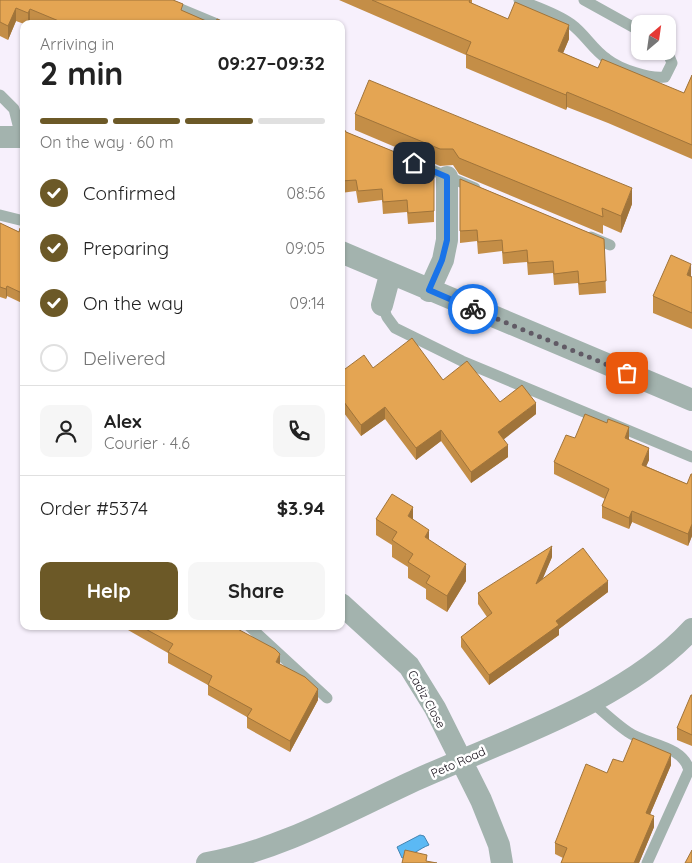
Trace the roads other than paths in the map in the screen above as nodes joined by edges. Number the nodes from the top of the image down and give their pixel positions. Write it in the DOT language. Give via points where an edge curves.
graph roads {
  1 [pos="159,0"];
  2 [pos="518,0"];
  3 [pos="584,0"];
  4 [pos="207,20"];
  5 [pos="631,26"];
  6 [pos="671,60"];
  7 [pos="0,96"];
  8 [pos="15,137"];
  9 [pos="412,162"];
  10 [pos="447,177"];
  11 [pos="483,192"];
  12 [pos="0,215"];
  13 [pos="20,220"];
  14 [pos="583,233"];
  15 [pos="610,245"];
  16 [pos="345,254"];
  17 [pos="390,275"];
  18 [pos="429,290"];
  19 [pos="382,305"];
  20 [pos="692,400"];
  21 [pos="692,457"];
  22 [pos="345,608"];
  23 [pos="692,628"];
  24 [pos="253,630"];
  25 [pos="328,698"];
  26 [pos="591,701"];
  27 [pos="460,761"];
  28 [pos="217,862"];
  29 [pos="502,863"];
  30 [pos="646,863"];
  1 -- 4 [label="lane"];
  2 -- 6 [label="lane" via="564,19 608,60 626,68 658,78 665,77"];
  3 -- 5 [label="lane"];
  7 -- 8 [label="lane" via="14,109"];
  9 -- 10 [label="lane"];
  10 -- 11 [label="lane"];
  10 -- 18 [label="street" via="447,240"];
  12 -- 13 [label="lane"];
  14 -- 15 [label="lane"];
  16 -- 17 [label="street"];
  17 -- 18 [label="street"];
  17 -- 19 [label="street"];
  18 -- 20 [label="street"];
  19 -- 21 [label="lane" via="395,328 462,361"];
  22 -- 27 [label="street, Cadiz Close" via="409,666 435,708"];
  23 -- 26 [label="street, Peto Road" via="674,649 633,679"];
  24 -- 25 [label="lane"];
  26 -- 27 [label="street, Peto Road"];
  26 -- 30 [label="lane" via="630,733 672,751 687,764 689,770"];
  27 -- 28 [label="street, Peto Road" via="270,847"];
  27 -- 29 [label="street, Cadiz Close" via="481,800"];
}
